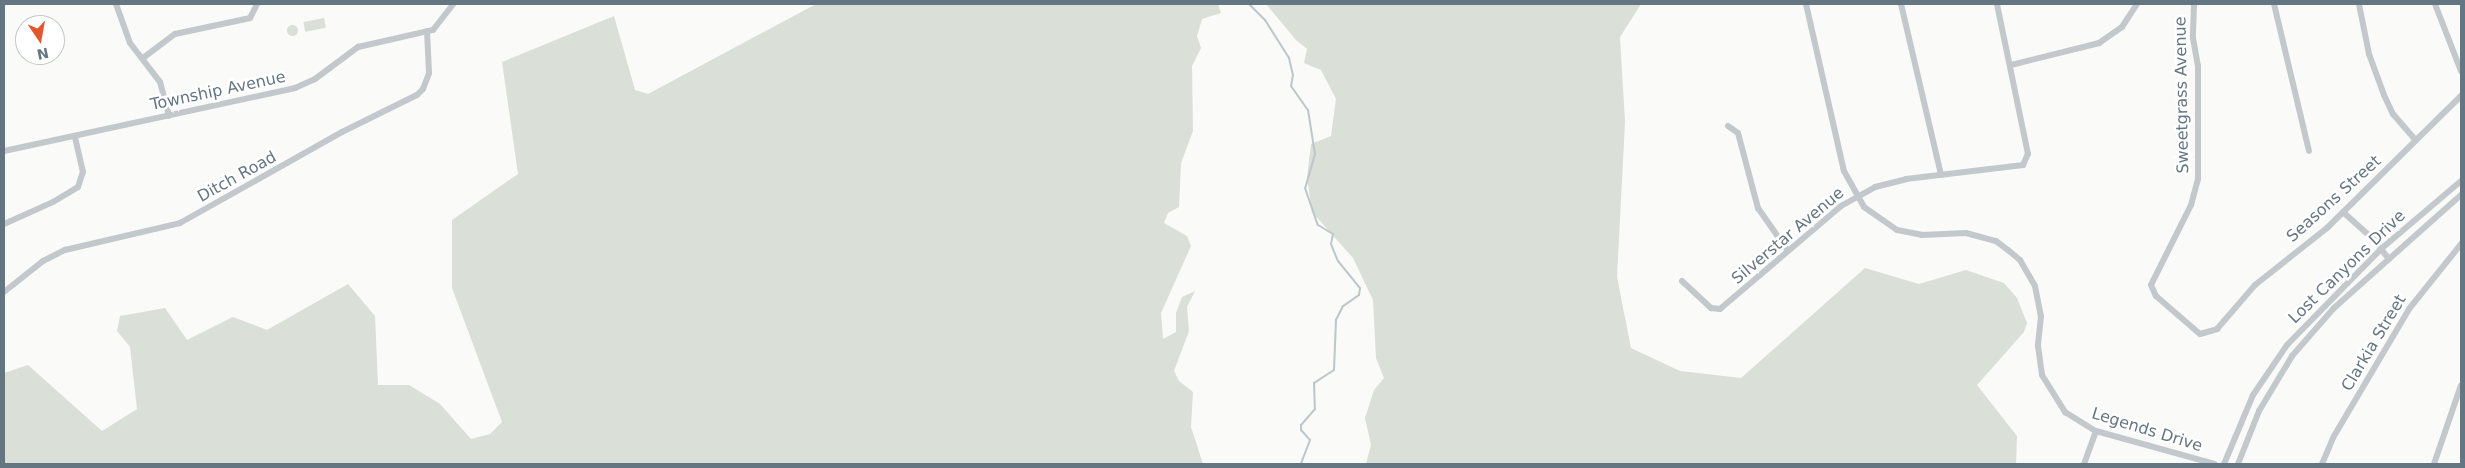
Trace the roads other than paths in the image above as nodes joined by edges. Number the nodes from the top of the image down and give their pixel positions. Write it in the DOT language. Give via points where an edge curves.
graph roads {
  1 [pos="116,4"];
  2 [pos="257,4"];
  3 [pos="453,4"];
  4 [pos="1806,4"];
  5 [pos="1901,4"];
  6 [pos="1997,4"];
  7 [pos="2137,4"];
  8 [pos="2194,4"];
  9 [pos="2274,4"];
  10 [pos="2359,4"];
  11 [pos="2435,4"];
  12 [pos="427,31"];
  13 [pos="143,58"];
  14 [pos="2011,64"];
  15 [pos="2461,71"];
  16 [pos="2461,96"];
  17 [pos="169,116"];
  18 [pos="1728,126"];
  19 [pos="75,136"];
  20 [pos="2416,140"];
  21 [pos="4,151"];
  22 [pos="2309,151"];
  23 [pos="1941,174"];
  24 [pos="2461,181"];
  25 [pos="2461,195"];
  26 [pos="1857,196"];
  27 [pos="2344,212"];
  28 [pos="4,224"];
  29 [pos="2461,244"];
  30 [pos="2381,249"];
  31 [pos="1788,250"];
  32 [pos="2389,259"];
  33 [pos="1682,281"];
  34 [pos="4,292"];
  35 [pos="2200,334"];
  36 [pos="2461,385"];
  37 [pos="2096,431"];
  38 [pos="2084,464"];
  39 [pos="2215,464"];
  40 [pos="2224,464"];
  41 [pos="2238,464"];
  42 [pos="2322,464"];
  43 [pos="2434,464"];
  1 -- 13 [label="street" via="130,43"];
  2 -- 13 [label="street" via="254,14 246,20 175,34"];
  3 -- 12 [label="street" via="437,28"];
  4 -- 26 [label="street, Legends Drive" via="1844,171"];
  5 -- 23 [label="street"];
  6 -- 14 [label="street"];
  7 -- 14 [label="street" via="2122,27 2099,43"];
  8 -- 35 [label="street, Sweetgrass Avenue" via="2193,38 2199,85 2196,125 2198,179 2191,204 2152,285 2156,296"];
  9 -- 22 [label="street"];
  10 -- 20 [label="street" via="2369,54 2384,94 2393,114"];
  11 -- 15 [label="street"];
  12 -- 17 [label="street, Township Avenue" via="358,47 315,78 295,88"];
  12 -- 34 [label="street, Ditch Road" via="429,73 417,95 172,227 65,250 43,261"];
  13 -- 17 [label="street" via="160,82"];
  14 -- 23 [label="street, Silverstar Avenue" via="2027,161 2018,167"];
  16 -- 20 [label="street, Seasons Street"];
  17 -- 19 [label="street, Township Avenue"];
  18 -- 31 [label="street" via="1738,133 1758,208"];
  19 -- 21 [label="street, Township Avenue"];
  19 -- 28 [label="street" via="82,172 78,187"];
  20 -- 27 [label="street, Seasons Street"];
  23 -- 26 [label="street, Silverstar Avenue" via="1890,182"];
  24 -- 30 [label="street, Lost Canyons Drive"];
  25 -- 32 [label="street, Lost Canyons Drive"];
  26 -- 31 [label="street, Silverstar Avenue"];
  26 -- 37 [label="street, Legends Drive" via="1874,216 1896,230 1922,235 1951,232 1981,236 1996,241 2020,260 2029,272 2040,301 2039,361 2048,389 2065,412"];
  27 -- 30 [label="street"];
  27 -- 35 [label="street, Seasons Street" via="2260,280 2217,329"];
  29 -- 42 [label="street, Clarkia Street" via="2404,316 2334,436"];
  30 -- 32 [label="street"];
  30 -- 40 [label="street, Lost Canyons Drive" via="2287,345 2253,395"];
  31 -- 33 [label="street, Silverstar Avenue" via="1725,307 1715,310"];
  32 -- 41 [label="street, Lost Canyons Drive" via="2334,308 2292,356 2259,411"];
  36 -- 43 [label="street"];
  37 -- 38 [label="street"];
  37 -- 39 [label="street, Legends Drive"];
}
